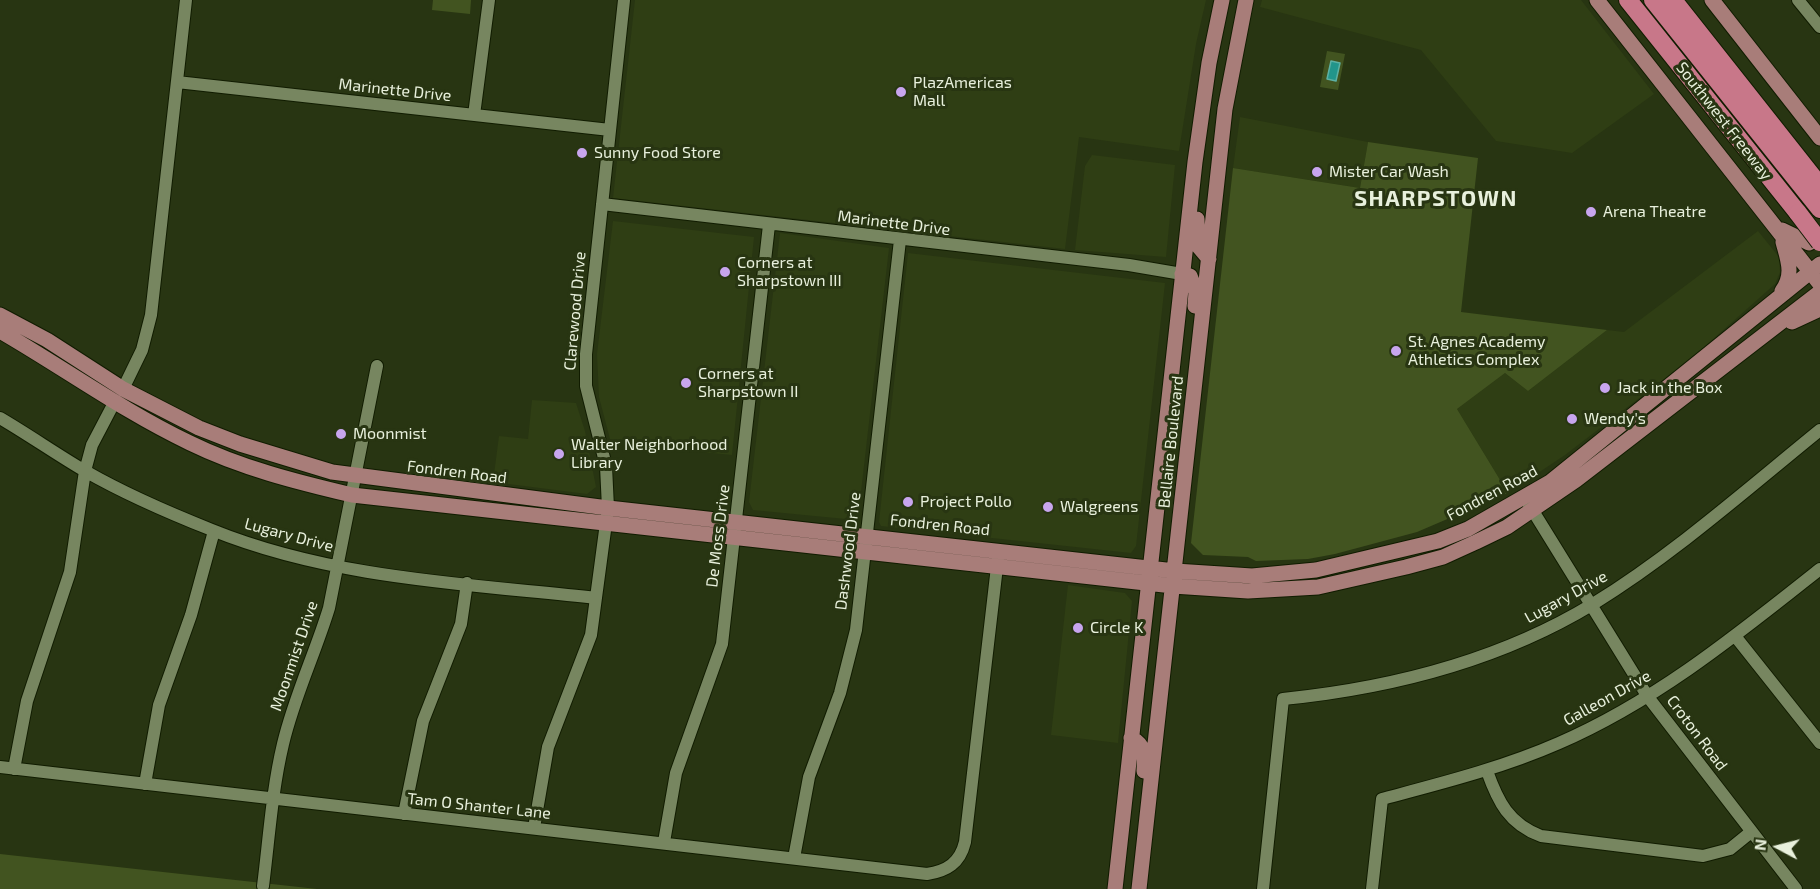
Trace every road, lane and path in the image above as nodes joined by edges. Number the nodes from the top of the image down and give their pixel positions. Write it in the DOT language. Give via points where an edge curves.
graph roads {
  1 [pos="186,0"];
  2 [pos="489,0"];
  3 [pos="624,0"];
  4 [pos="1222,0"];
  5 [pos="1246,0"];
  6 [pos="1597,0"];
  7 [pos="1628,0"];
  8 [pos="1653,0"];
  9 [pos="1672,0"];
  10 [pos="1712,0"];
  11 [pos="1798,0"];
  12 [pos="1818,20"];
  13 [pos="177,82"];
  14 [pos="474,115"];
  15 [pos="610,130"];
  16 [pos="1820,138"];
  17 [pos="1818,199"];
  18 [pos="1191,200"];
  19 [pos="602,204"];
  20 [pos="769,225"];
  21 [pos="1778,230"];
  22 [pos="1820,236"];
  23 [pos="900,240"];
  24 [pos="1820,242"];
  25 [pos="1209,259"];
  26 [pos="1815,268"];
  27 [pos="1182,274"];
  28 [pos="1820,284"];
  29 [pos="1820,292"];
  30 [pos="1777,298"];
  31 [pos="1820,309"];
  32 [pos="0,315"];
  33 [pos="0,332"];
  34 [pos="1765,335"];
  35 [pos="1708,356"];
  36 [pos="1198,357"];
  37 [pos="377,366"];
  38 [pos="86,383"];
  39 [pos="123,389"];
  40 [pos="114,403"];
  41 [pos="1663,411"];
  42 [pos="141,417"];
  43 [pos="0,418"];
  44 [pos="1820,430"];
  45 [pos="85,471"];
  46 [pos="355,477"];
  47 [pos="352,495"];
  48 [pos="1529,504"];
  49 [pos="608,508"];
  50 [pos="606,525"];
  51 [pos="736,529"];
  52 [pos="214,531"];
  53 [pos="866,543"];
  54 [pos="1000,549"];
  55 [pos="338,565"];
  56 [pos="996,565"];
  57 [pos="1820,569"];
  58 [pos="1316,570"];
  59 [pos="1149,575"];
  60 [pos="1174,578"];
  61 [pos="467,583"];
  62 [pos="1318,587"];
  63 [pos="596,598"];
  64 [pos="1592,605"];
  65 [pos="1735,636"];
  66 [pos="1648,697"];
  67 [pos="1131,738"];
  68 [pos="1820,743"];
  69 [pos="0,767"];
  70 [pos="14,769"];
  71 [pos="1487,771"];
  72 [pos="145,784"];
  73 [pos="274,798"];
  74 [pos="404,814"];
  75 [pos="1148,816"];
  76 [pos="534,828"];
  77 [pos="1751,832"];
  78 [pos="664,842"];
  79 [pos="794,858"];
  80 [pos="263,886"];
  81 [pos="1115,889"];
  82 [pos="1139,889"];
  83 [pos="1263,889"];
  84 [pos="1372,889"];
  85 [pos="1796,889"];
  1 -- 13 [label="street"];
  2 -- 14 [label="street"];
  3 -- 15 [label="street, Clarewood Drive"];
  4 -- 18 [label="main road, Bellaire Boulevard" via="1209,63"];
  5 -- 25 [label="main road, Bellaire Boulevard" via="1229,80"];
  6 -- 21 [label="main road"];
  7 -- 24 [label="highway, Southwest Freeway, bridge"];
  8 -- 17 [label="highway"];
  9 -- 17 [label="highway, Southwest Freeway"];
  10 -- 16 [label="main road"];
  11 -- 12 [label="street"];
  13 -- 14 [label="street, Marinette Drive"];
  13 -- 39 [label="street" via="151,315 142,350"];
  14 -- 15 [label="street, Marinette Drive"];
  15 -- 19 [label="street, Clarewood Drive"];
  18 -- 25 [label="main road" via="1197,214 1198,246"];
  18 -- 27 [label="main road, Bellaire Boulevard"];
  19 -- 20 [label="street, Marinette Drive"];
  19 -- 49 [label="street, Clarewood Drive" via="586,366 591,410 606,466"];
  20 -- 23 [label="street, Marinette Drive"];
  20 -- 51 [label="street, De Moss Drive"];
  21 -- 22 [label="main road" via="1803,242"];
  21 -- 26 [label="main road"];
  21 -- 30 [label="main road" via="1790,270 1788,283"];
  23 -- 27 [label="street, Marinette Drive"];
  23 -- 53 [label="street, Dashwood Drive"];
  25 -- 36 [label="main road, Bellaire Boulevard"];
  26 -- 28 [label="main road"];
  26 -- 30 [label="main road, Fondren Road"];
  27 -- 36 [label="main road" via="1190,276 1195,286 1193,336"];
  27 -- 59 [label="main road, Bellaire Boulevard"];
  29 -- 34 [label="main road, Fondren Road"];
  30 -- 35 [label="main road, Fondren Road"];
  31 -- 34 [label="main road"];
  32 -- 39 [label="main road, Fondren Road"];
  33 -- 38 [label="main road, Fondren Road"];
  34 -- 41 [label="main road, Fondren Road"];
  35 -- 41 [label="main road" via="1706,368 1669,398"];
  35 -- 48 [label="main road, Fondren Road" via="1550,482"];
  36 -- 60 [label="main road, Bellaire Boulevard"];
  37 -- 46 [label="street, Moonmist Drive"];
  38 -- 39 [label="main road"];
  38 -- 40 [label="main road, Fondren Road"];
  39 -- 42 [label="main road" via="124,397"];
  39 -- 46 [label="main road, Fondren Road" via="240,444"];
  40 -- 42 [label="main road, Fondren Road"];
  40 -- 45 [label="street"];
  41 -- 48 [label="main road, Fondren Road" via="1576,480"];
  42 -- 47 [label="main road, Fondren Road" via="191,444 239,462"];
  43 -- 45 [label="street, Lugary Drive"];
  44 -- 64 [label="street, Lugary Drive" via="1653,564"];
  45 -- 52 [label="street, Lugary Drive"];
  45 -- 70 [label="street" via="70,572 27,701"];
  46 -- 47 [label="street, Moonmist Drive"];
  46 -- 49 [label="main road, Fondren Road"];
  47 -- 50 [label="main road, Fondren Road"];
  47 -- 55 [label="street, Moonmist Drive"];
  48 -- 58 [label="main road, Fondren Road" via="1438,541"];
  48 -- 62 [label="main road, Fondren Road" via="1507,527 1443,556"];
  48 -- 64 [label="street, Croton Road"];
  49 -- 50 [label="street, Clarewood Drive"];
  49 -- 51 [label="main road, Fondren Road"];
  50 -- 51 [label="main road, Fondren Road"];
  50 -- 63 [label="street, Clarewood Drive"];
  51 -- 53 [label="main road, Fondren Road"];
  51 -- 78 [label="street, De Moss Drive" via="722,644 676,773"];
  52 -- 55 [label="street, Lugary Drive"];
  52 -- 72 [label="street" via="191,615 159,705"];
  53 -- 54 [label="main road, Fondren Road"];
  53 -- 56 [label="main road, Fondren Road"];
  53 -- 79 [label="street, Dashwood Drive" via="852,653 809,777"];
  54 -- 56 [label="street"];
  54 -- 59 [label="main road, Fondren Road"];
  55 -- 61 [label="street, Lugary Drive"];
  55 -- 73 [label="street, Moonmist Drive" via="321,634 287,730"];
  56 -- 59 [label="main road, Fondren Road"];
  56 -- 79 [label="street, Tam O Shanter Lane" via="965,842 959,858 953,866 927,874"];
  57 -- 65 [label="street, Galleon Drive"];
  58 -- 60 [label="main road, Fondren Road"];
  58 -- 62 [label="main road"];
  59 -- 60 [label="main road, Fondren Road"];
  59 -- 67 [label="main road, Bellaire Boulevard"];
  60 -- 62 [label="main road, Fondren Road" via="1248,591"];
  60 -- 75 [label="main road, Bellaire Boulevard"];
  61 -- 63 [label="street, Lugary Drive"];
  61 -- 74 [label="street" via="460,624 423,721"];
  63 -- 76 [label="street, Clarewood Drive" via="586,652 548,747"];
  64 -- 66 [label="street, Croton Road"];
  64 -- 83 [label="street, Lugary Drive" via="1528,638 1468,662 1367,689 1283,699"];
  65 -- 66 [label="street, Galleon Drive"];
  65 -- 68 [label="street"];
  66 -- 71 [label="street, Galleon Drive" via="1560,743"];
  66 -- 77 [label="street, Croton Road"];
  67 -- 75 [label="main road" via="1139,742 1145,756 1143,795"];
  67 -- 81 [label="main road, Bellaire Boulevard"];
  69 -- 70 [label="street, Tam O Shanter Lane"];
  70 -- 72 [label="street, Tam O Shanter Lane"];
  71 -- 77 [label="street" via="1504,810 1526,830 1541,836 1703,856 1730,849"];
  71 -- 84 [label="street, Galleon Drive" via="1382,799"];
  72 -- 73 [label="street, Tam O Shanter Lane"];
  73 -- 74 [label="street, Tam O Shanter Lane"];
  73 -- 80 [label="street, Moonmist Drive"];
  74 -- 76 [label="street, Tam O Shanter Lane"];
  75 -- 82 [label="main road, Bellaire Boulevard"];
  76 -- 78 [label="street, Tam O Shanter Lane"];
  77 -- 85 [label="street, Croton Road"];
  78 -- 79 [label="street, Tam O Shanter Lane"];
}
